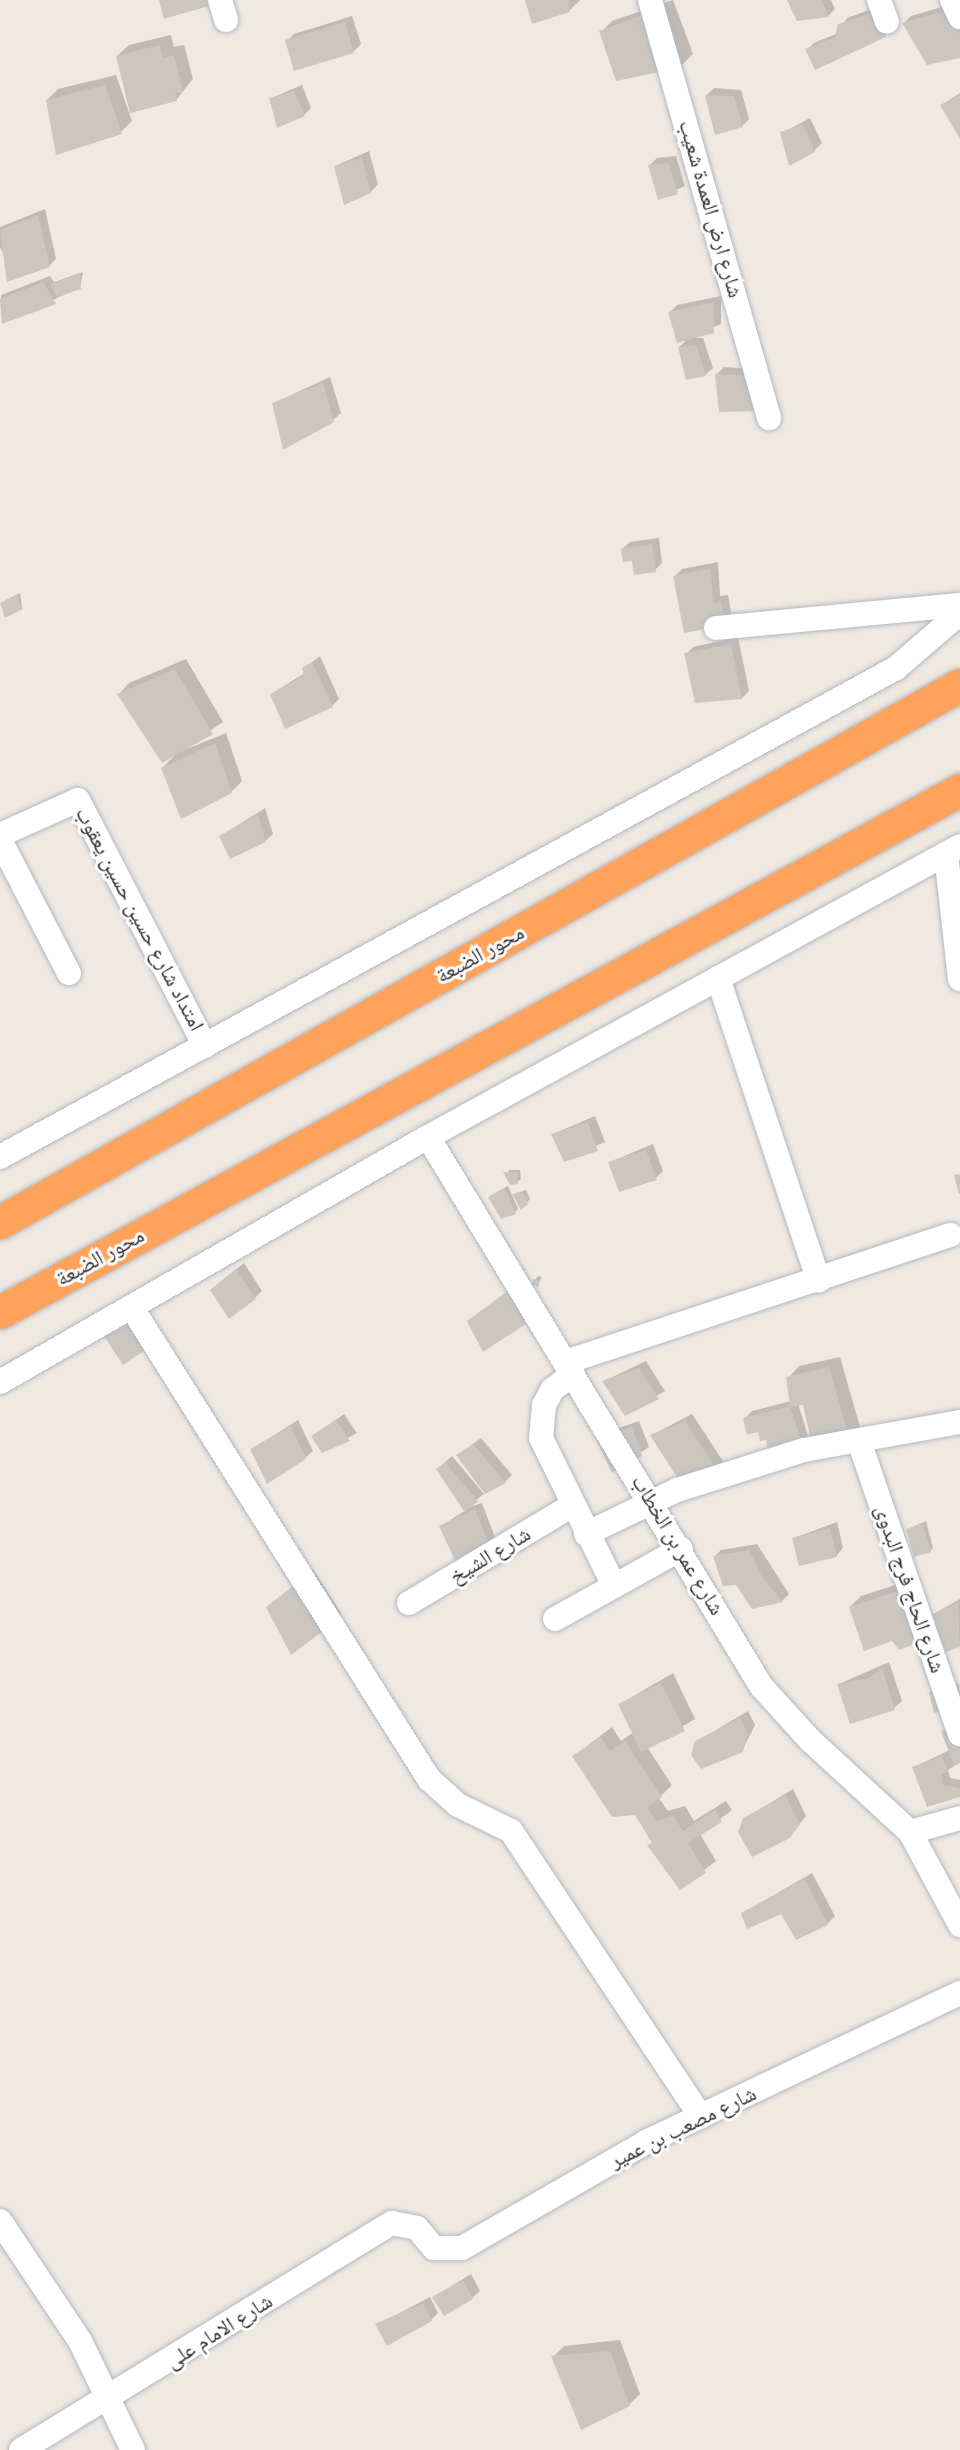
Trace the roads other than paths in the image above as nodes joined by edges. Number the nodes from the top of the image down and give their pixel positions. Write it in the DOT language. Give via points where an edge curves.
graph roads {
  1 [pos="650,0"];
  2 [pos="952,0"];
  3 [pos="960,17"];
  4 [pos="769,418"];
  5 [pos="960,605"];
  6 [pos="960,613"];
  7 [pos="716,628"];
  8 [pos="960,686"];
  9 [pos="960,790"];
  10 [pos="0,835"];
  11 [pos="0,840"];
  12 [pos="953,850"];
  13 [pos="69,973"];
  14 [pos="717,978"];
  15 [pos="960,979"];
  16 [pos="206,1046"];
  17 [pos="428,1137"];
  18 [pos="0,1157"];
  19 [pos="0,1222"];
  20 [pos="951,1236"];
  21 [pos="819,1281"];
  22 [pos="132,1308"];
  23 [pos="0,1312"];
  24 [pos="569,1368"];
  25 [pos="0,1382"];
  26 [pos="959,1426"];
  27 [pos="860,1444"];
  28 [pos="653,1502"];
  29 [pos="571,1506"];
  30 [pos="586,1534"];
  31 [pos="681,1549"];
  32 [pos="614,1586"];
  33 [pos="409,1603"];
  34 [pos="555,1619"];
  35 [pos="960,1734"];
  36 [pos="960,1818"];
  37 [pos="910,1832"];
  38 [pos="960,1925"];
  39 [pos="960,1993"];
  40 [pos="701,2117"];
  41 [pos="0,2221"];
  42 [pos="417,2228"];
  43 [pos="108,2400"];
  44 [pos="21,2450"];
  45 [pos="133,2450"];
  1 -- 4 [label="street, شارع ارض العمدة شعيب"];
  2 -- 3 [label="street"];
  5 -- 7 [label="street"];
  6 -- 16 [label="street" via="896,668"];
  8 -- 19 [label="highway, محور الضبعة"];
  9 -- 23 [label="highway, محور الضبعة"];
  10 -- 16 [label="street, امتداد شارع حسين حسين يعقوب" via="70,800 81,803"];
  11 -- 13 [label="street"];
  12 -- 14 [label="street"];
  12 -- 15 [label="street"];
  14 -- 17 [label="street"];
  14 -- 21 [label="street"];
  16 -- 18 [label="street"];
  17 -- 22 [label="street"];
  17 -- 24 [label="street, شارع عمر بن الخطاب"];
  20 -- 21 [label="street"];
  21 -- 24 [label="street"];
  22 -- 25 [label="street"];
  22 -- 40 [label="street" via="429,1779 458,1805 511,1832"];
  24 -- 28 [label="street, شارع عمر بن الخطاب"];
  24 -- 29 [label="street" via="552,1390 540,1421 546,1455"];
  26 -- 27 [label="street"];
  27 -- 28 [label="street" via="804,1450"];
  27 -- 35 [label="street, شارع الحاج فرج البدوى"];
  28 -- 30 [label="street"];
  28 -- 31 [label="street, شارع عمر بن الخطاب"];
  29 -- 30 [label="street"];
  29 -- 33 [label="street, شارع الشيخ"];
  30 -- 32 [label="street"];
  31 -- 32 [label="street"];
  31 -- 37 [label="street, شارع عمر بن الخطاب" via="761,1686 810,1740"];
  32 -- 34 [label="street"];
  36 -- 37 [label="street"];
  37 -- 38 [label="street, شارع عمر بن الخطاب"];
  39 -- 40 [label="street, شارع مصعب بن عمير"];
  40 -- 42 [label="street, شارع مصعب بن عمير" via="646,2142 462,2248 434,2248"];
  41 -- 43 [label="street" via="80,2341"];
  42 -- 43 [label="street, شارع الامام على" via="406,2223 382,2228"];
  43 -- 44 [label="street, شارع الامام على"];
  43 -- 45 [label="street"];
}
